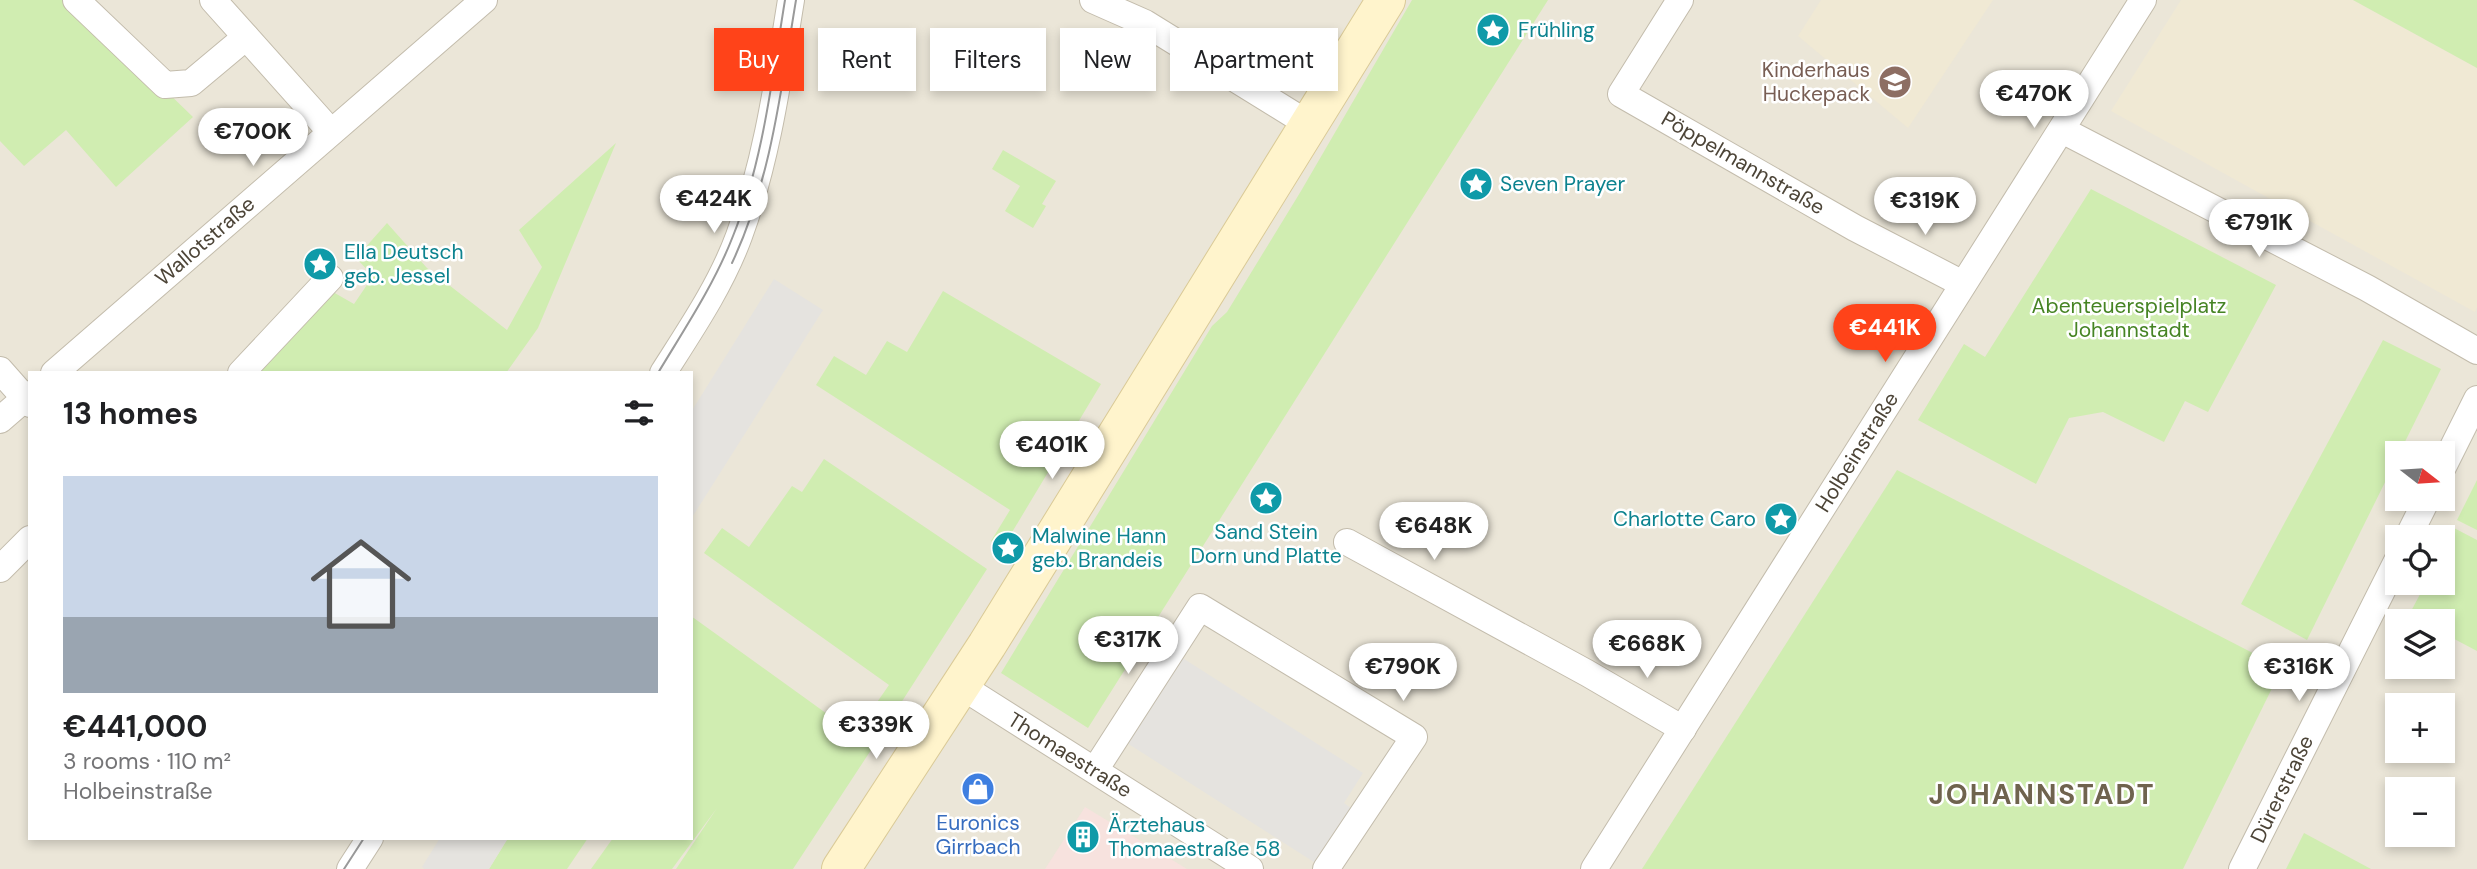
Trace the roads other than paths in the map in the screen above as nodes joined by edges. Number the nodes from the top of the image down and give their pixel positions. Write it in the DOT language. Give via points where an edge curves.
graph roads {
  1 [pos="76,0"];
  2 [pos="213,0"];
  3 [pos="484,0"];
  4 [pos="791,0"];
  5 [pos="1093,0"];
  6 [pos="1386,0"];
  7 [pos="1680,0"];
  8 [pos="2143,0"];
  9 [pos="246,37"];
  10 [pos="1310,125"];
  11 [pos="2062,131"];
  12 [pos="331,132"];
  13 [pos="330,278"];
  14 [pos="1963,284"];
  15 [pos="2477,351"];
  16 [pos="0,370"];
  17 [pos="56,371"];
  18 [pos="244,371"];
  19 [pos="664,371"];
  20 [pos="28,398"];
  21 [pos="2477,399"];
  22 [pos="0,420"];
  23 [pos="2455,443"];
  24 [pos="28,541"];
  25 [pos="1347,542"];
  26 [pos="0,569"];
  27 [pos="2385,585"];
  28 [pos="961,686"];
  29 [pos="1683,729"];
  30 [pos="1095,770"];
  31 [pos="369,840"];
  32 [pos="350,869"];
  33 [pos="841,869"];
  34 [pos="1250,869"];
  35 [pos="1326,869"];
  36 [pos="1594,869"];
  37 [pos="2242,869"];
  1 -- 9 [label="street" via="165,85 191,83"];
  2 -- 9 [label="street"];
  3 -- 12 [label="street, Wallotstraße"];
  4 -- 19 [label="street" via="760,170 738,238 715,289"];
  5 -- 10 [label="street" via="1145,23"];
  6 -- 10 [label="main road"];
  7 -- 14 [label="street, Pöppelmannstraße" via="1621,94"];
  8 -- 11 [label="street, Holbeinstraße"];
  9 -- 12 [label="street"];
  10 -- 28 [label="main road"];
  11 -- 14 [label="street, Holbeinstraße"];
  11 -- 15 [label="street" via="2367,288"];
  12 -- 17 [label="street, Wallotstraße"];
  13 -- 18 [label="street"];
  14 -- 29 [label="street, Holbeinstraße"];
  16 -- 20 [label="street"];
  20 -- 22 [label="street"];
  21 -- 23 [label="street"];
  24 -- 26 [label="street"];
  25 -- 29 [label="street"];
  27 -- 37 [label="street, Dürerstraße"];
  28 -- 30 [label="street, Thomaestraße"];
  28 -- 33 [label="main road"];
  29 -- 36 [label="street, Holbeinstraße"];
  30 -- 34 [label="street, Thomaestraße"];
  30 -- 35 [label="street" via="1200,607 1414,737"];
  31 -- 32 [label="street"];
}
